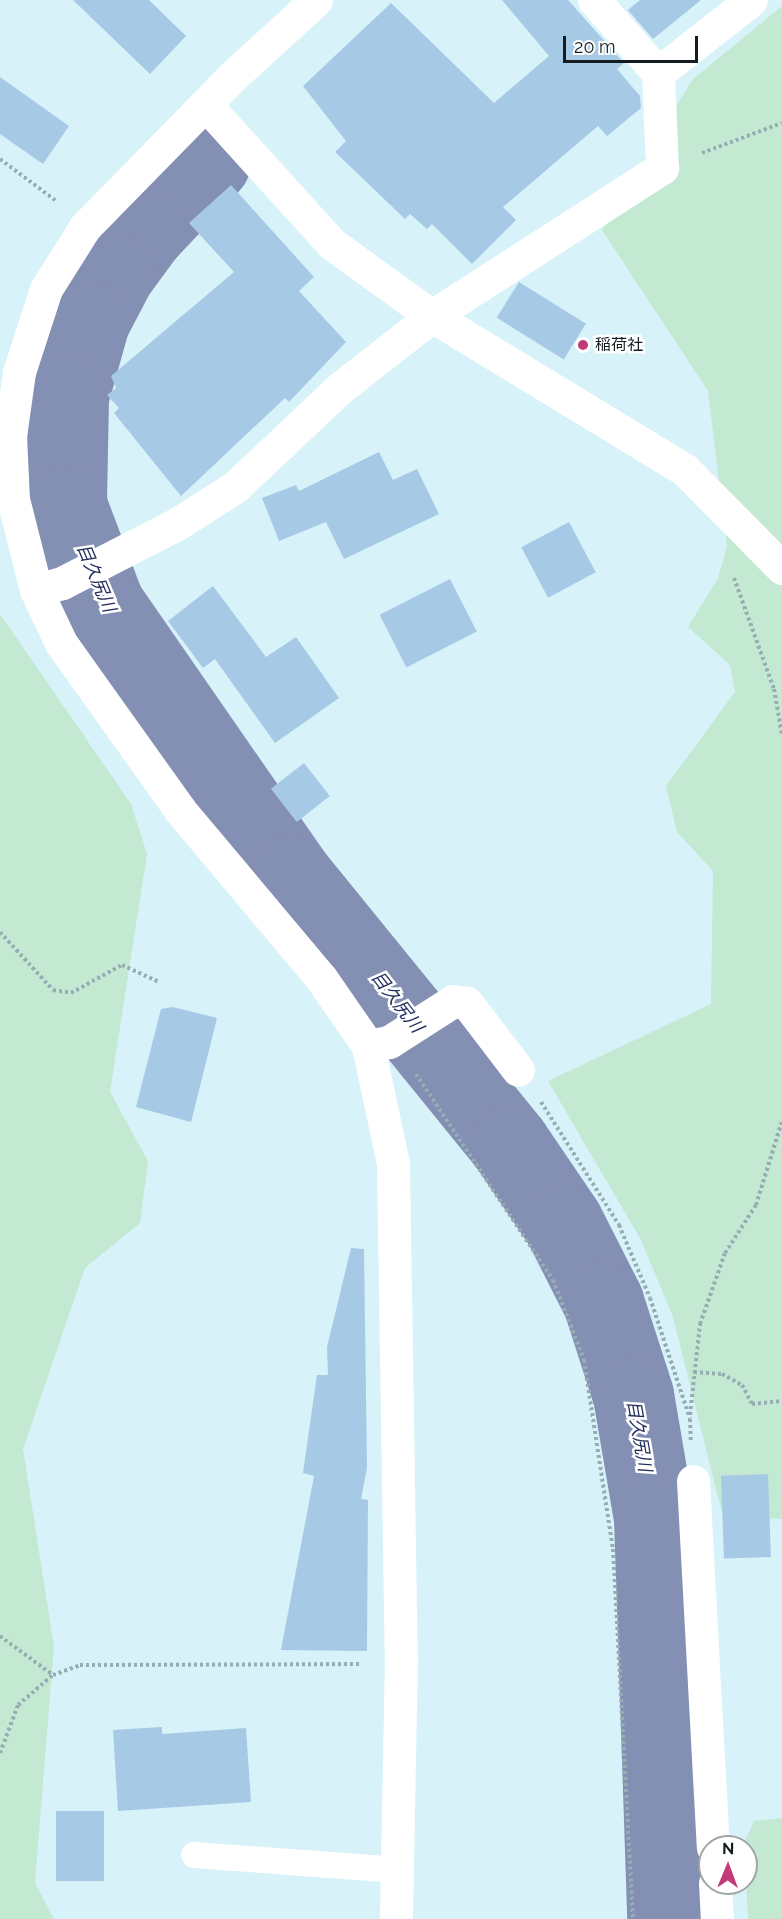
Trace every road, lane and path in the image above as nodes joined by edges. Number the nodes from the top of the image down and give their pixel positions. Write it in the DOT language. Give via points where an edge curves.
graph roads {
  1 [pos="316,0"];
  2 [pos="594,0"];
  3 [pos="751,0"];
  4 [pos="658,73"];
  5 [pos="206,105"];
  6 [pos="782,123"];
  7 [pos="0,159"];
  8 [pos="662,168"];
  9 [pos="85,227"];
  10 [pos="432,316"];
  11 [pos="762,543"];
  12 [pos="782,568"];
  13 [pos="49,586"];
  14 [pos="782,735"];
  15 [pos="0,932"];
  16 [pos="159,982"];
  17 [pos="378,1044"];
  18 [pos="518,1070"];
  19 [pos="782,1121"];
  20 [pos="694,1372"];
  21 [pos="782,1401"];
  22 [pos="690,1419"];
  23 [pos="693,1481"];
  24 [pos="0,1636"];
  25 [pos="401,1664"];
  26 [pos="53,1676"];
  27 [pos="0,1753"];
  28 [pos="712,1835"];
  29 [pos="194,1855"];
  30 [pos="399,1870"];
  31 [pos="716,1895"];
  32 [pos="396,1919"];
  33 [pos="633,1919"];
  34 [pos="717,1919"];
  1 -- 5 [label="street"];
  2 -- 4 [label="street"];
  3 -- 4 [label="street"];
  4 -- 8 [label="street"];
  5 -- 9 [label="street"];
  5 -- 10 [label="street" via="332,244"];
  6 -- 8 [label="path"];
  7 -- 9 [label="path"];
  8 -- 10 [label="street"];
  9 -- 13 [label="street" via="46,289 19,372 10,436 13,499"];
  10 -- 11 [label="street" via="685,470"];
  10 -- 13 [label="street" via="340,388 235,487 112,556"];
  11 -- 12 [label="street"];
  11 -- 14 [label="path" via="736,562 734,586 774,689"];
  13 -- 17 [label="street" via="61,643 180,810"];
  15 -- 16 [label="path" via="52,990 71,993 122,965"];
  17 -- 18 [label="street" via="453,1001 467,1004"];
  17 -- 25 [label="street" via="393,1164"];
  17 -- 33 [label="path" via="430,1090 554,1280 584,1360 613,1549"];
  18 -- 22 [label="path" via="619,1225 650,1298"];
  19 -- 20 [label="path" via="756,1205 725,1253 700,1324"];
  20 -- 21 [label="path" via="732,1380 752,1404"];
  20 -- 22 [label="path"];
  22 -- 23 [label="path"];
  23 -- 28 [label="street"];
  24 -- 26 [label="path"];
  25 -- 26 [label="path" via="112,1662"];
  25 -- 30 [label="street"];
  26 -- 27 [label="path" via="18,1705"];
  29 -- 30 [label="lane"];
  30 -- 32 [label="street"];
  31 -- 34 [label="street"];
}
